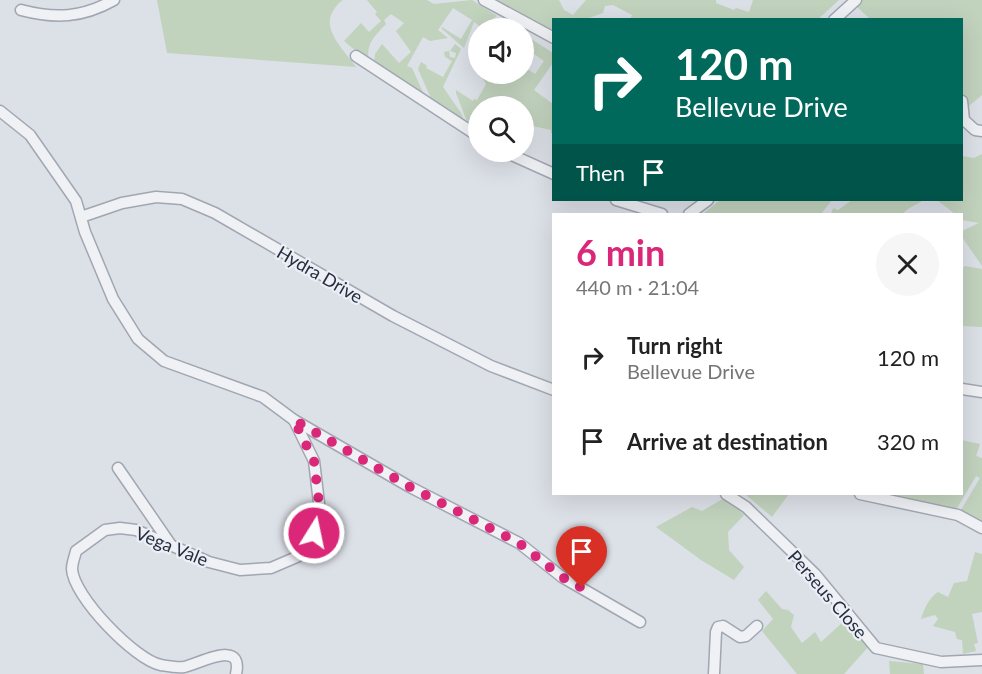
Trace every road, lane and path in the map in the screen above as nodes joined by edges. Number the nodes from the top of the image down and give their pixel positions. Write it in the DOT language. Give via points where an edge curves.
graph roads {
  1 [pos="114,0"];
  2 [pos="484,0"];
  3 [pos="856,0"];
  4 [pos="21,10"];
  5 [pos="836,18"];
  6 [pos="552,37"];
  7 [pos="356,56"];
  8 [pos="963,110"];
  9 [pos="0,111"];
  10 [pos="468,129"];
  11 [pos="982,130"];
  12 [pos="527,162"];
  13 [pos="552,173"];
  14 [pos="619,201"];
  15 [pos="707,201"];
  16 [pos="660,213"];
  17 [pos="690,213"];
  18 [pos="81,217"];
  19 [pos="552,389"];
  20 [pos="963,389"];
  21 [pos="982,392"];
  22 [pos="294,420"];
  23 [pos="118,468"];
  24 [pos="728,495"];
  25 [pos="865,495"];
  26 [pos="982,528"];
  27 [pos="172,546"];
  28 [pos="640,622"];
  29 [pos="757,626"];
  30 [pos="982,660"];
  31 [pos="236,674"];
  32 [pos="714,674"];
  1 -- 4 [label="street" via="76,15 44,16"];
  2 -- 6 [label="street"];
  3 -- 5 [label="street"];
  7 -- 10 [label="street"];
  8 -- 11 [label="street" via="964,120 975,130"];
  9 -- 18 [label="street" via="30,135 76,201"];
  12 -- 13 [label="street"];
  14 -- 16 [label="street"];
  15 -- 17 [label="street"];
  18 -- 19 [label="street, Hydra Drive" via="122,203 156,197 182,199 215,213 393,316 490,366"];
  18 -- 22 [label="street" via="113,299 138,339 164,361 262,397"];
  20 -- 21 [label="street"];
  22 -- 27 [label="street, Vega Vale" via="314,461 319,503 314,533 299,556 272,568 240,570 208,562"];
  22 -- 28 [label="street" via="410,487 519,543 562,577"];
  23 -- 27 [label="street"];
  24 -- 30 [label="street, Perseus Close" via="746,507 815,574 876,648 941,662"];
  25 -- 26 [label="street" via="958,515"];
  27 -- 31 [label="street, Vega Vale" via="136,530 105,530 76,550 74,578 82,596 119,639 158,664 182,667 225,654 233,657"];
  29 -- 32 [label="street" via="740,637 718,627"];
}
